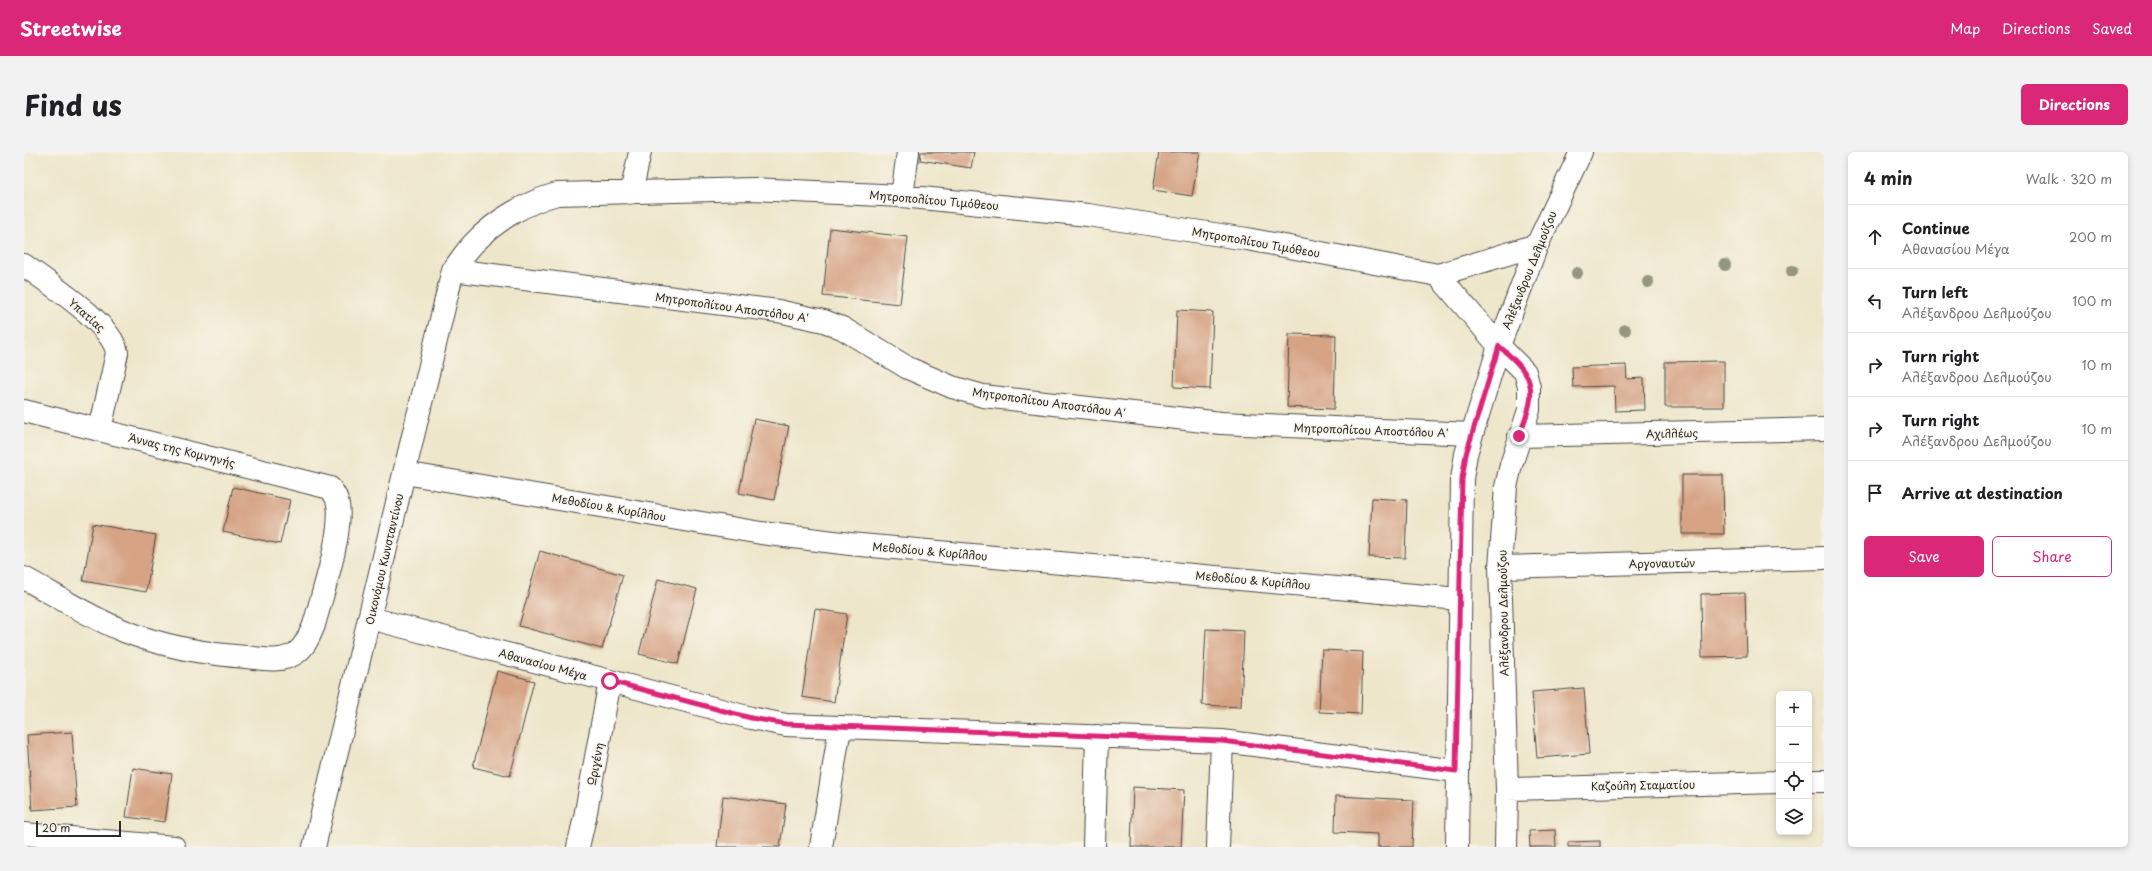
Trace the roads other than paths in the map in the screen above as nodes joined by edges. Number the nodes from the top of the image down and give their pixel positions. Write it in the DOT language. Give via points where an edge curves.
graph roads {
  1 [pos="640,152"];
  2 [pos="908,152"];
  3 [pos="1581,152"];
  4 [pos="631,193"];
  5 [pos="902,196"];
  6 [pos="1537,245"];
  7 [pos="24,265"];
  8 [pos="453,270"];
  9 [pos="1438,275"];
  10 [pos="1499,346"];
  11 [pos="24,412"];
  12 [pos="1824,429"];
  13 [pos="100,430"];
  14 [pos="1472,434"];
  15 [pos="1519,436"];
  16 [pos="404,473"];
  17 [pos="1824,558"];
  18 [pos="1500,567"];
  19 [pos="24,578"];
  20 [pos="1459,599"];
  21 [pos="370,618"];
  22 [pos="610,681"];
  23 [pos="840,727"];
  24 [pos="1097,736"];
  25 [pos="1222,741"];
  26 [pos="1456,771"];
  27 [pos="1812,781"];
  28 [pos="1824,781"];
  29 [pos="1776,782"];
  30 [pos="1507,789"];
  31 [pos="24,834"];
  32 [pos="174,847"];
  33 [pos="314,847"];
  34 [pos="578,847"];
  35 [pos="821,847"];
  36 [pos="1094,847"];
  37 [pos="1218,847"];
  38 [pos="1456,847"];
  39 [pos="1506,847"];
  1 -- 4 [label="street"];
  2 -- 5 [label="street"];
  3 -- 6 [label="street, Αλέξανδρου Δελμούζου"];
  4 -- 5 [label="street, Μητροπολίτου Τιμόθεου" via="775,189"];
  4 -- 8 [label="street, Μητροπολίτου Τιμόθεου" via="557,194 540,198 504,219 474,242"];
  5 -- 9 [label="street, Μητροπολίτου Τιμόθεου" via="1088,215 1246,239"];
  6 -- 9 [label="street"];
  6 -- 10 [label="street, Αλέξανδρου Δελμούζου"];
  7 -- 13 [label="street, Υπατίας" via="102,325 114,342 117,353"];
  8 -- 14 [label="street, Μητροπολίτου Αποστόλου Α'" via="778,311 824,321 852,334 908,368 952,387 983,396 1221,423"];
  8 -- 16 [label="street, Οικονόμου Κωνσταντίνου"];
  9 -- 10 [label="street"];
  10 -- 14 [label="street, Αλέξανδρου Δελμούζου"];
  10 -- 15 [label="street, Αλέξανδρου Δελμούζου" via="1525,372 1529,387 1529,410"];
  11 -- 13 [label="street, Άννας της Κομνηνής"];
  12 -- 15 [label="street, Αχιλλέως"];
  13 -- 19 [label="street, Άννας της Κομνηνής" via="330,488 338,504 338,523 314,625 307,640 297,653 282,659 234,656 174,646 124,631"];
  14 -- 20 [label="street, Αλέξανδρου Δελμούζου" via="1462,479"];
  15 -- 18 [label="street, Αλέξανδρου Δελμούζου" via="1506,487"];
  16 -- 20 [label="street, Μεθοδίου & Κυρίλλου" via="776,535 850,544"];
  16 -- 21 [label="street, Οικονόμου Κωνσταντίνου"];
  17 -- 18 [label="street, Αργοναυτών"];
  18 -- 30 [label="street, Αλέξανδρου Δελμούζου"];
  20 -- 26 [label="street, Αλέξανδρου Δελμούζου"];
  21 -- 22 [label="street, Αθανασίου Μέγα"];
  21 -- 33 [label="street, Οικονόμου Κωνσταντίνου"];
  22 -- 23 [label="street, Αθανασίου Μέγα" via="751,718 786,724"];
  22 -- 34 [label="street, Ωριγένη"];
  23 -- 24 [label="street, Αθανασίου Μέγα"];
  23 -- 35 [label="street"];
  24 -- 25 [label="street, Αθανασίου Μέγα"];
  24 -- 36 [label="street"];
  25 -- 26 [label="street, Αθανασίου Μέγα"];
  25 -- 37 [label="street"];
  26 -- 38 [label="street, Αλέξανδρου Δελμούζου"];
  27 -- 28 [label="street"];
  29 -- 30 [label="street, Καζούλη Σταματίου"];
  30 -- 39 [label="street, Αλέξανδρου Δελμούζου"];
  31 -- 32 [label="street"];
}
